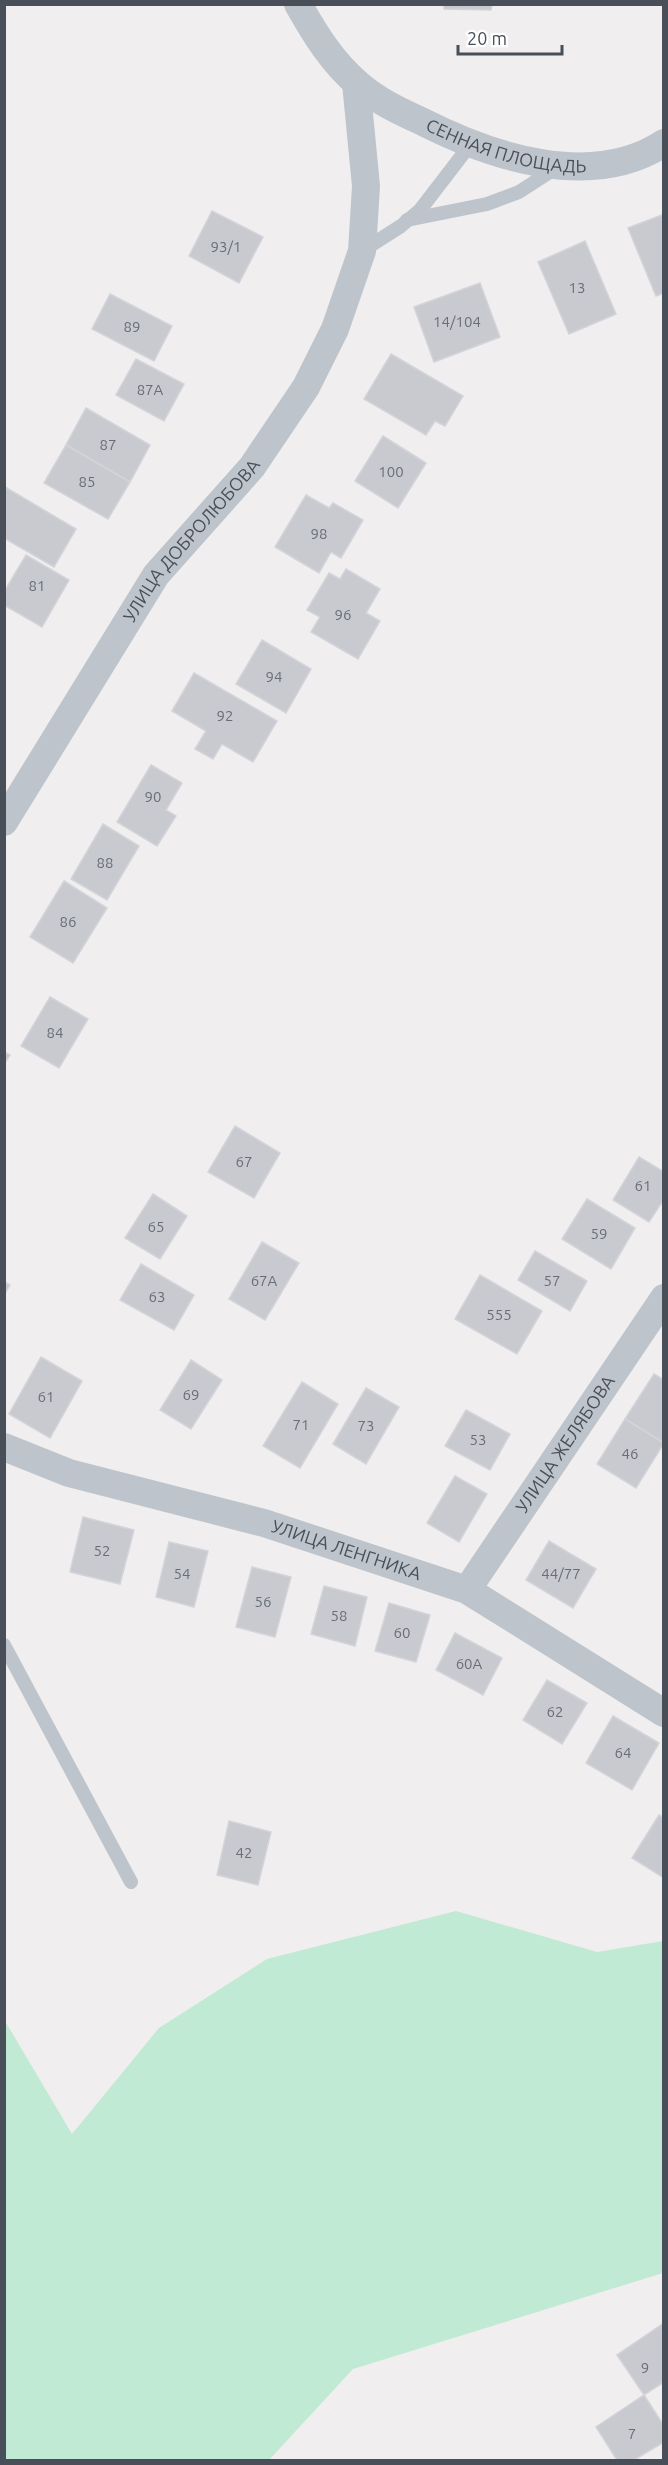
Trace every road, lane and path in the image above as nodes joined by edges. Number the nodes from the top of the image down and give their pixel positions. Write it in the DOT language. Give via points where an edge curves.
graph roads {
  1 [pos="298,4"];
  2 [pos="356,83"];
  3 [pos="470,145"];
  4 [pos="661,147"];
  5 [pos="561,165"];
  6 [pos="407,220"];
  7 [pos="362,251"];
  8 [pos="4,822"];
  9 [pos="663,1298"];
  10 [pos="4,1447"];
  11 [pos="467,1590"];
  12 [pos="4,1645"];
  13 [pos="663,1713"];
  14 [pos="131,1882"];
  1 -- 2 [label="street, СЕННАЯ ПЛОЩАДЬ" via="320,42"];
  2 -- 3 [label="street, СЕННАЯ ПЛОЩАДЬ" via="400,111"];
  2 -- 7 [label="street" via="366,186"];
  3 -- 5 [label="street, СЕННАЯ ПЛОЩАДЬ" via="541,164"];
  3 -- 6 [label="lane" via="432,195"];
  4 -- 5 [label="street, СЕННАЯ ПЛОЩАДЬ" via="620,161 583,167"];
  5 -- 6 [label="lane" via="519,192 487,204"];
  6 -- 7 [label="lane"];
  7 -- 8 [label="street, УЛИЦА ДОБРОЛЮБОВА" via="335,329 306,387 252,468 156,575"];
  9 -- 11 [label="street, УЛИЦА ЖЕЛЯБОВА"];
  10 -- 11 [label="street, УЛИЦА ЛЕНГНИКА" via="69,1473 264,1523"];
  11 -- 13 [label="street, УЛИЦА ЛЕНГНИКА"];
  12 -- 14 [label="lane"];
}
